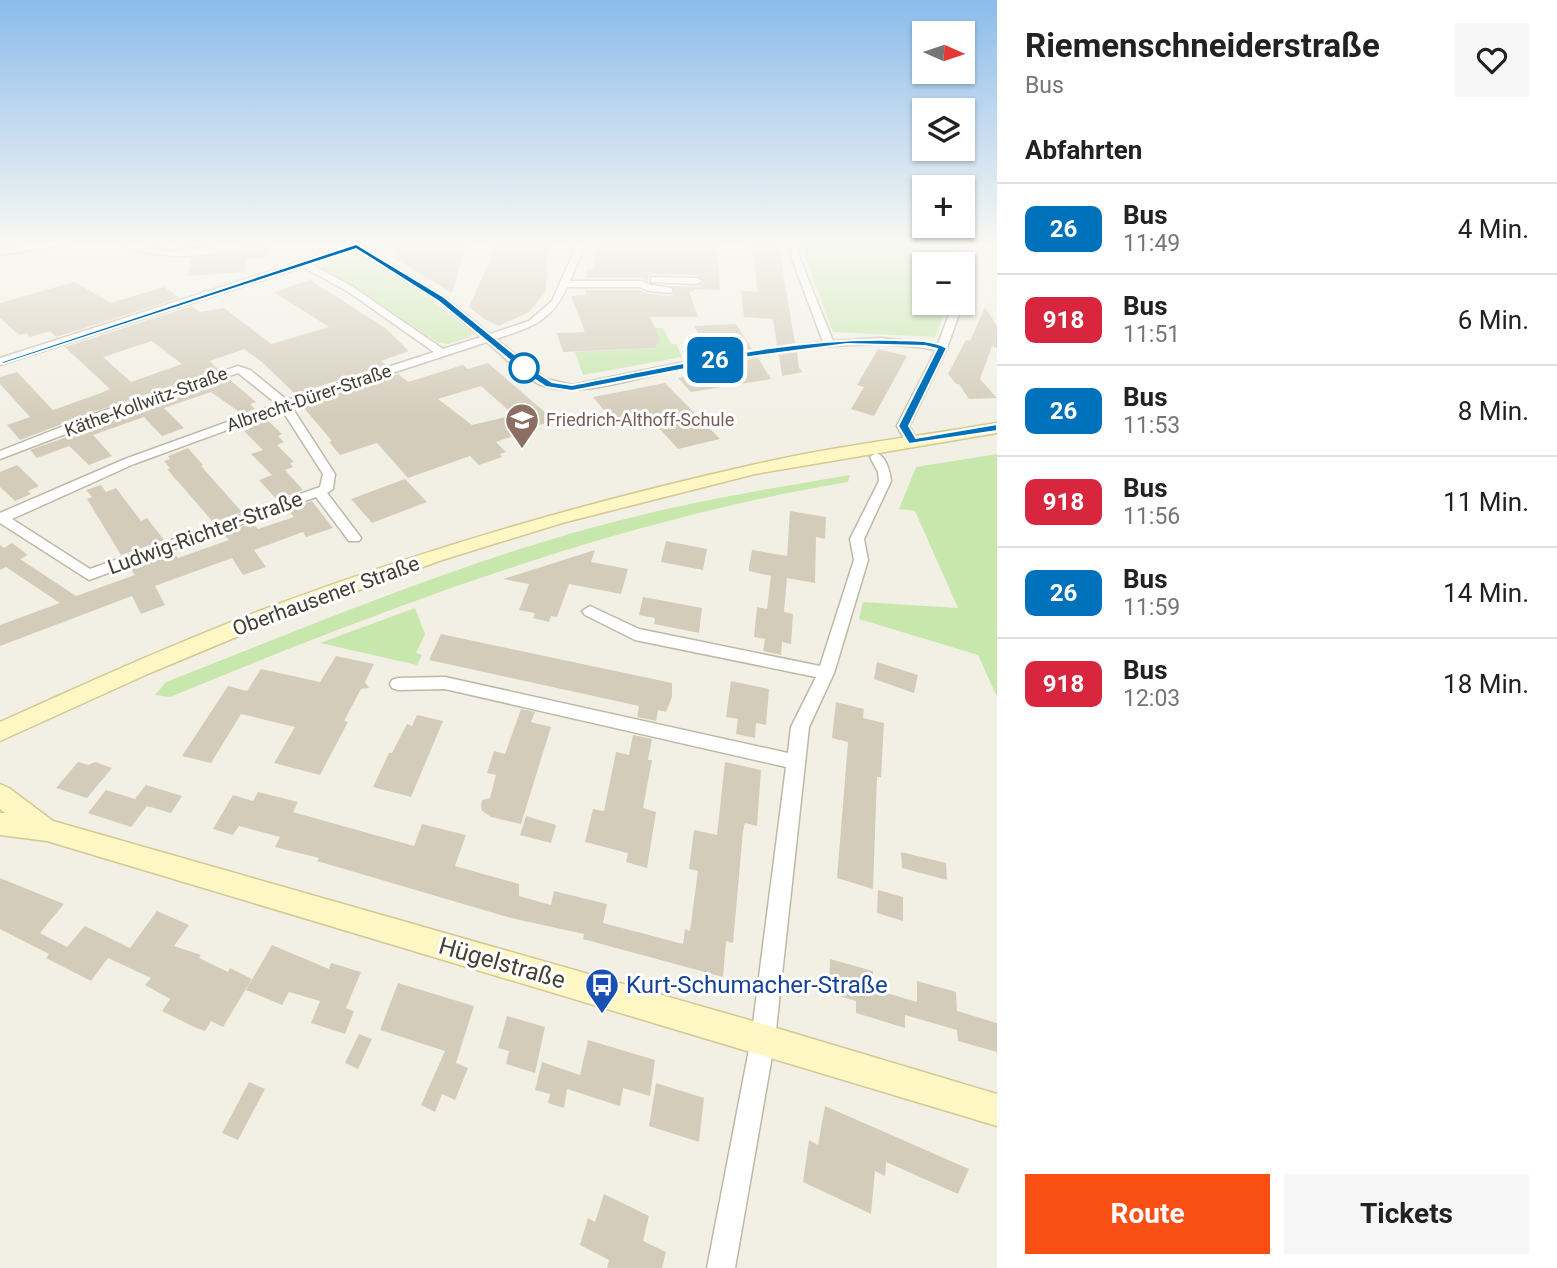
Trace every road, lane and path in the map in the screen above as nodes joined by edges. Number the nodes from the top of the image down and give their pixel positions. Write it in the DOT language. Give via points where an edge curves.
graph roads {
  1 [pos="189,301"];
  2 [pos="367,301"];
  3 [pos="444,301"];
  4 [pos="556,301"];
  5 [pos="812,301"];
  6 [pos="954,315"];
  7 [pos="489,337"];
  8 [pos="828,344"];
  9 [pos="942,348"];
  10 [pos="442,353"];
  11 [pos="0,362"];
  12 [pos="284,404"];
  13 [pos="997,428"];
  14 [pos="997,435"];
  15 [pos="912,442"];
  16 [pos="0,455"];
  17 [pos="876,457"];
  18 [pos="319,492"];
  19 [pos="663,492"];
  20 [pos="1,518"];
  21 [pos="354,538"];
  22 [pos="590,611"];
  23 [pos="826,673"];
  24 [pos="398,684"];
  25 [pos="0,732"];
  26 [pos="795,762"];
  27 [pos="0,795"];
  28 [pos="0,824"];
  29 [pos="47,830"];
  30 [pos="763,1039"];
  31 [pos="997,1111"];
  32 [pos="721,1268"];
  1 -- 11 [label="street"];
  2 -- 10 [label="street"];
  3 -- 7 [label="street"];
  4 -- 7 [label="street, Albrecht-Dürer-Straße" via="533,323"];
  5 -- 8 [label="street"];
  6 -- 9 [label="street"];
  7 -- 8 [label="street" via="542,382 572,388 742,355"];
  7 -- 10 [label="street, Albrecht-Dürer-Straße"];
  8 -- 9 [label="street" via="877,342"];
  9 -- 15 [label="street" via="904,426"];
  10 -- 12 [label="street, Albrecht-Dürer-Straße"];
  12 -- 16 [label="street, Käthe-Kollwitz-Straße" via="238,369"];
  12 -- 18 [label="street, Ludwig-Richter-Straße" via="329,474 326,489"];
  12 -- 20 [label="street, Albrecht-Dürer-Straße" via="92,476"];
  13 -- 15 [label="main road, Oberhausener Straße"];
  14 -- 17 [label="main road, Oberhausener Straße"];
  15 -- 19 [label="main road, Oberhausener Straße" via="755,469"];
  17 -- 19 [label="main road, Oberhausener Straße"];
  17 -- 23 [label="street" via="885,481 857,539 861,560"];
  18 -- 20 [label="street, Ludwig-Richter-Straße" via="89,575"];
  18 -- 21 [label="street"];
  19 -- 25 [label="main road, Oberhausener Straße" via="435,556 270,615"];
  22 -- 23 [label="street" via="635,634"];
  23 -- 26 [label="street" via="800,727"];
  24 -- 26 [label="street" via="444,683"];
  26 -- 30 [label="street"];
  27 -- 29 [label="main road, Hügelstraße"];
  28 -- 29 [label="main road, Hügelstraße"];
  29 -- 30 [label="main road, Hügelstraße"];
  30 -- 31 [label="main road, Hügelstraße"];
  30 -- 32 [label="street"];
}
